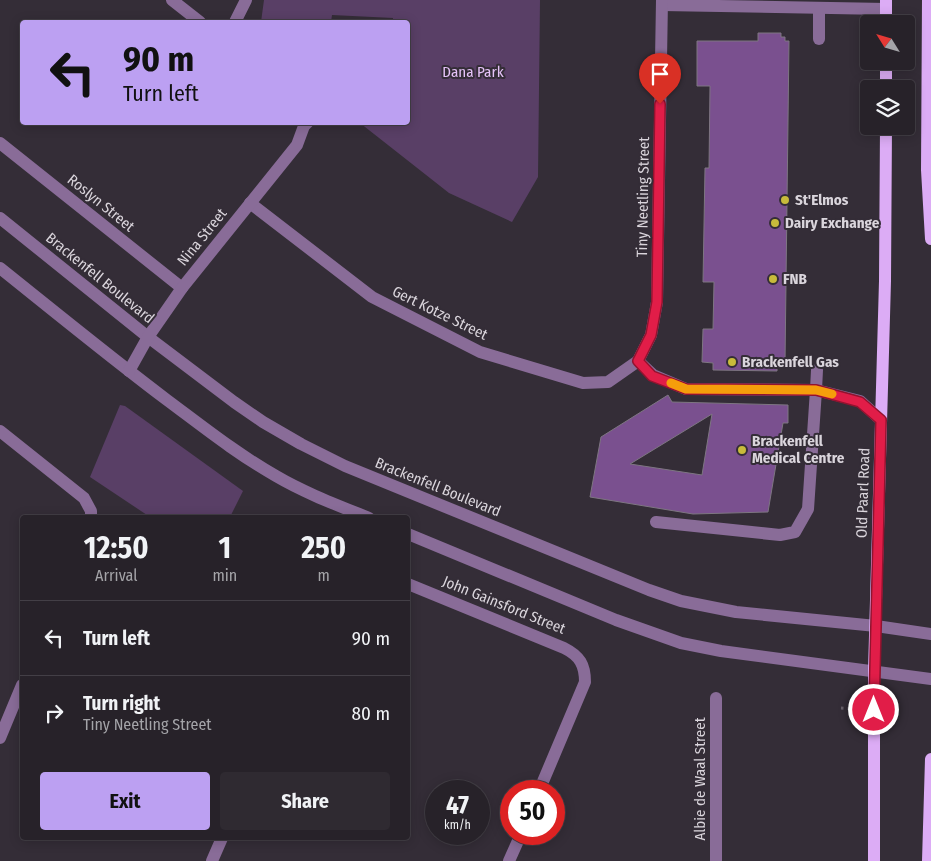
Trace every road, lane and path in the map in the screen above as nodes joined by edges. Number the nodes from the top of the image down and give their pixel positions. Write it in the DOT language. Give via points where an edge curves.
graph roads {
  1 [pos="172,0"];
  2 [pos="246,0"];
  3 [pos="928,0"];
  4 [pos="662,3"];
  5 [pos="794,4"];
  6 [pos="836,4"];
  7 [pos="886,5"];
  8 [pos="819,8"];
  9 [pos="197,20"];
  10 [pos="237,20"];
  11 [pos="819,39"];
  12 [pos="305,125"];
  13 [pos="886,135"];
  14 [pos="0,143"];
  15 [pos="250,203"];
  16 [pos="0,218"];
  17 [pos="931,239"];
  18 [pos="0,268"];
  19 [pos="182,288"];
  20 [pos="148,337"];
  21 [pos="638,361"];
  22 [pos="817,370"];
  23 [pos="129,371"];
  24 [pos="816,390"];
  25 [pos="881,420"];
  26 [pos="0,431"];
  27 [pos="91,515"];
  28 [pos="362,515"];
  29 [pos="656,522"];
  30 [pos="410,535"];
  31 [pos="410,585"];
  32 [pos="876,626"];
  33 [pos="931,634"];
  34 [pos="874,671"];
  35 [pos="931,679"];
  36 [pos="20,691"];
  37 [pos="716,698"];
  38 [pos="0,738"];
  39 [pos="931,759"];
  40 [pos="544,780"];
  41 [pos="221,840"];
  42 [pos="516,845"];
  43 [pos="212,861"];
  44 [pos="509,861"];
  45 [pos="716,861"];
  46 [pos="874,861"];
  47 [pos="928,861"];
  1 -- 9 [label="street"];
  2 -- 10 [label="street"];
  3 -- 17 [label="main road" via="927,170"];
  4 -- 5 [label="street"];
  4 -- 21 [label="street, Tiny Neetling Street" via="657,302 651,335"];
  5 -- 8 [label="street"];
  6 -- 7 [label="street"];
  6 -- 8 [label="street"];
  8 -- 11 [label="street"];
  12 -- 15 [label="street, Nina Street" via="297,146"];
  13 -- 25 [label="main road, Old Paarl Road"];
  14 -- 19 [label="street, Roslyn Street"];
  15 -- 19 [label="street, Nina Street"];
  15 -- 21 [label="street, Gert Kotze Street" via="372,297 480,352 583,383 608,382"];
  16 -- 20 [label="street, Brackenfell Boulevard"];
  18 -- 23 [label="street"];
  19 -- 20 [label="street, Nina Street"];
  20 -- 23 [label="street, Nina Street"];
  20 -- 32 [label="street, Brackenfell Boulevard" via="234,402 300,444 649,590 736,612"];
  21 -- 24 [label="street" via="652,376 686,389"];
  22 -- 24 [label="street"];
  23 -- 28 [label="street" via="209,432 276,476"];
  24 -- 25 [label="street" via="860,402"];
  24 -- 29 [label="street" via="808,509 795,532 780,535"];
  25 -- 32 [label="main road, Old Paarl Road"];
  26 -- 27 [label="street" via="84,498"];
  30 -- 34 [label="street" via="616,620 681,643"];
  31 -- 40 [label="street, John Gainsford Street" via="572,651 578,657 585,682"];
  32 -- 33 [label="street, Brackenfell Boulevard"];
  32 -- 34 [label="main road, Old Paarl Road"];
  34 -- 35 [label="street"];
  34 -- 46 [label="main road, Old Paarl Road"];
  36 -- 38 [label="street"];
  37 -- 45 [label="street, Albie de Waal Street"];
  39 -- 47 [label="main road"];
  41 -- 43 [label="street"];
  42 -- 44 [label="street"];
}
